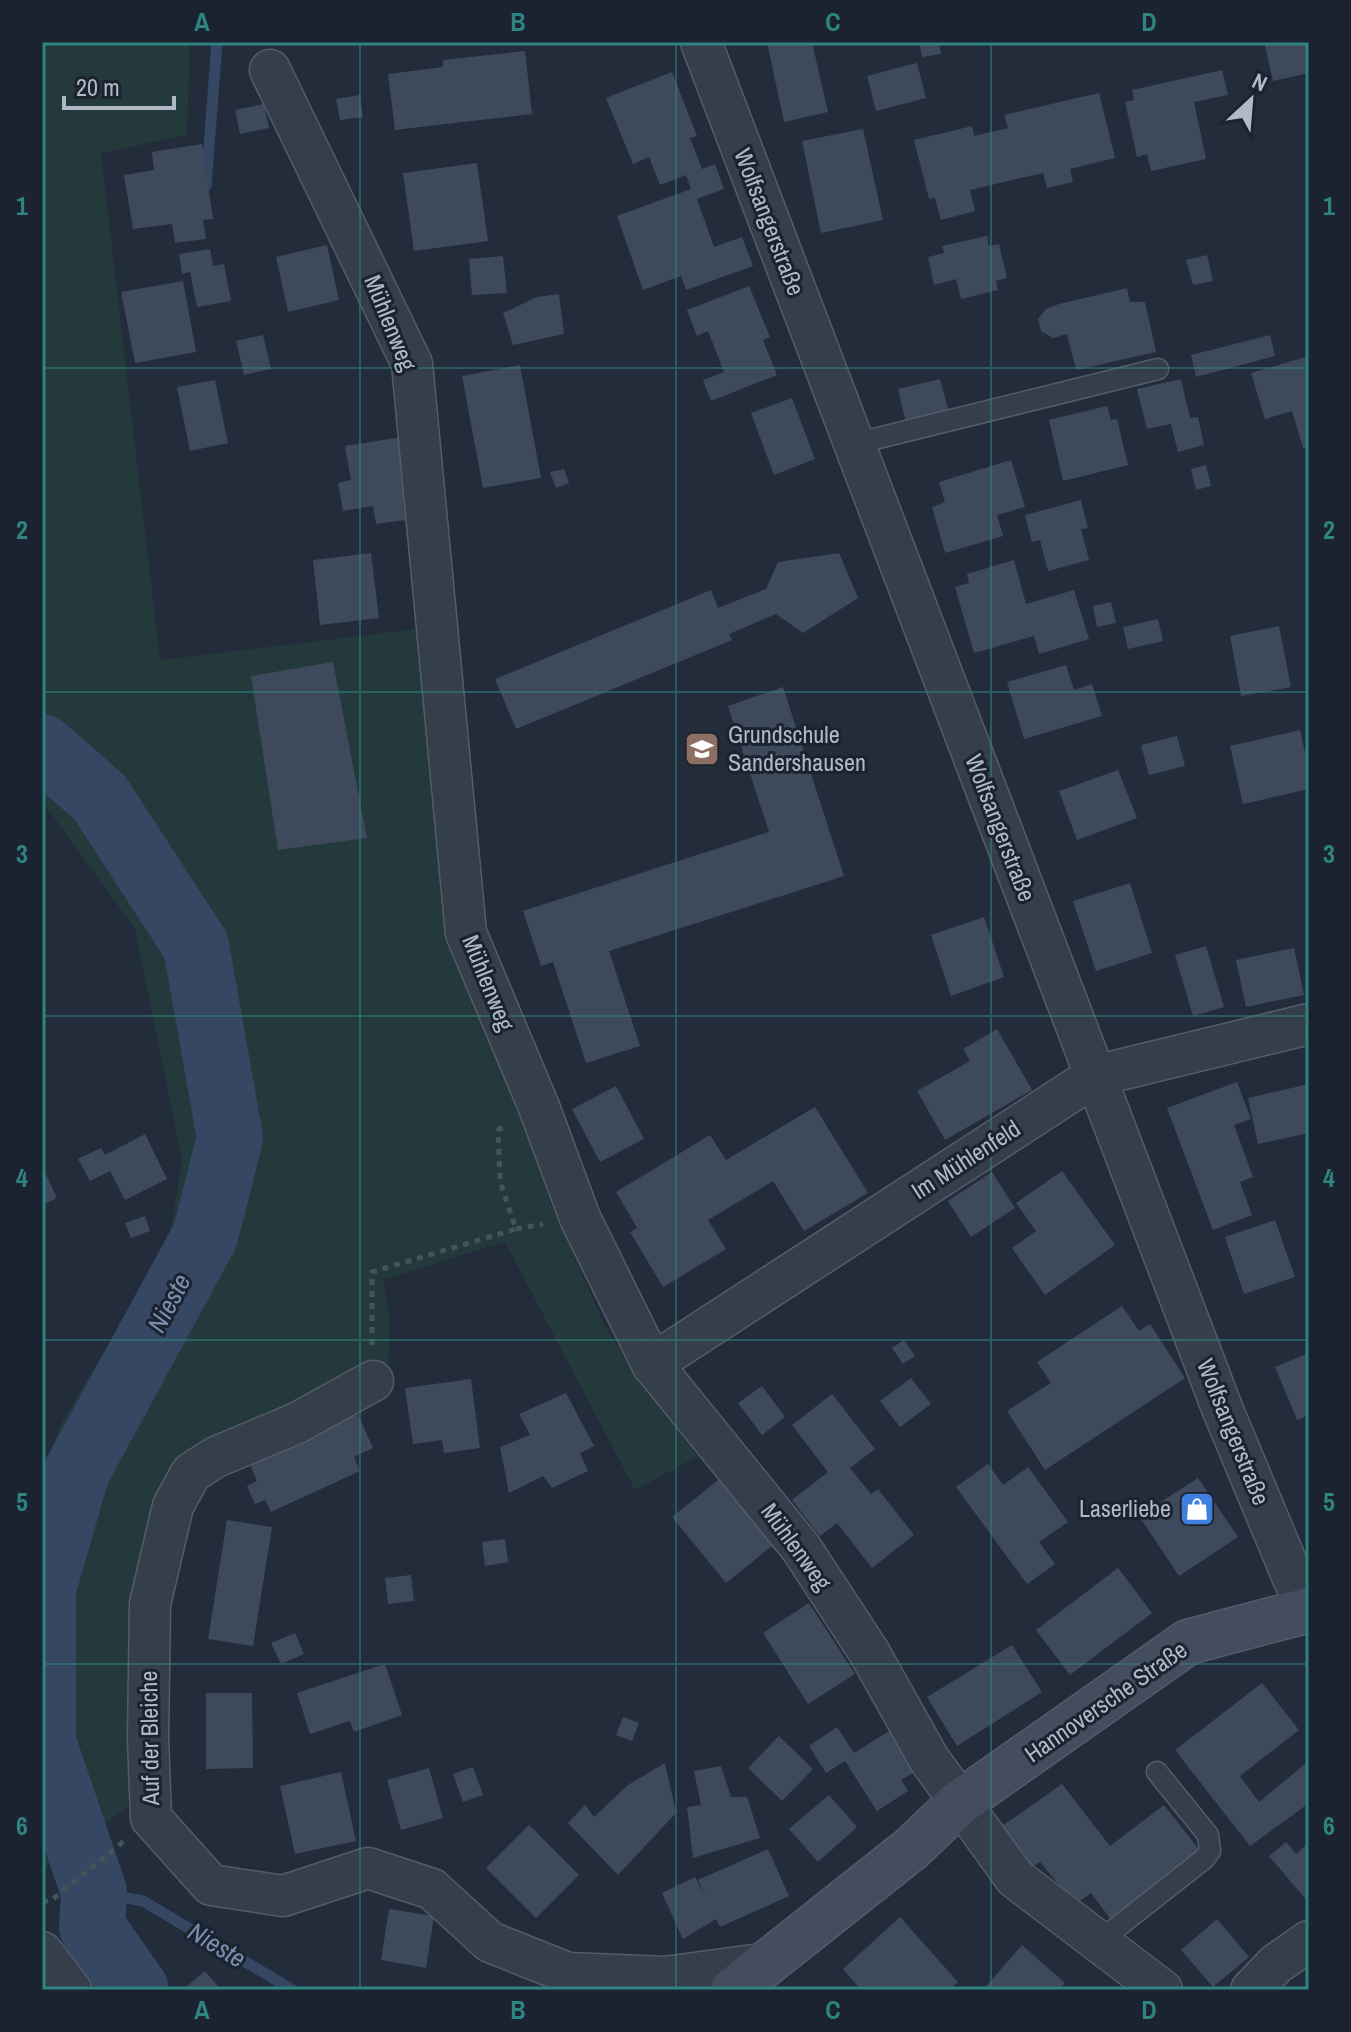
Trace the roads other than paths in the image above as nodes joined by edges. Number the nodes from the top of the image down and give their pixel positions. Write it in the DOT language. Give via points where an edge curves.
graph roads {
  1 [pos="701,42"];
  2 [pos="270,70"];
  3 [pos="1158,369"];
  4 [pos="854,444"];
  5 [pos="1309,1024"];
  6 [pos="1095,1076"];
  7 [pos="652,1364"];
  8 [pos="373,1381"];
  9 [pos="1309,1610"];
  10 [pos="1157,1772"];
  11 [pos="959,1803"];
  12 [pos="1309,1941"];
  13 [pos="1097,1943"];
  14 [pos="42,1952"];
  15 [pos="770,1963"];
  16 [pos="71,1990"];
  17 [pos="733,1990"];
  18 [pos="1162,1990"];
  19 [pos="1251,1990"];
  1 -- 4 [label="street, Wolfsangerstraße"];
  2 -- 7 [label="street, Mühlenweg" via="412,364 466,933 580,1218"];
  3 -- 4 [label="lane"];
  4 -- 6 [label="street, Wolfsangerstraße"];
  5 -- 6 [label="street, Im Mühlenfeld"];
  6 -- 7 [label="street, Im Mühlenfeld"];
  6 -- 9 [label="street, Wolfsangerstraße" via="1222,1408"];
  7 -- 11 [label="street, Mühlenweg" via="801,1548"];
  8 -- 15 [label="street, Auf der Bleiche" via="297,1423 216,1457 191,1473 173,1506 150,1604 151,1818 211,1885 283,1896 368,1868 432,1889 490,1942 568,1973 665,1977"];
  9 -- 11 [label="main road, Hannoversche Straße" via="1188,1642"];
  10 -- 13 [label="lane" via="1208,1835 1210,1851"];
  11 -- 13 [label="street" via="1015,1878"];
  11 -- 15 [label="main road, Hannoversche Straße"];
  12 -- 19 [label="street"];
  13 -- 18 [label="street"];
  14 -- 16 [label="street"];
  15 -- 17 [label="main road, Hannoversche Straße"];
}
